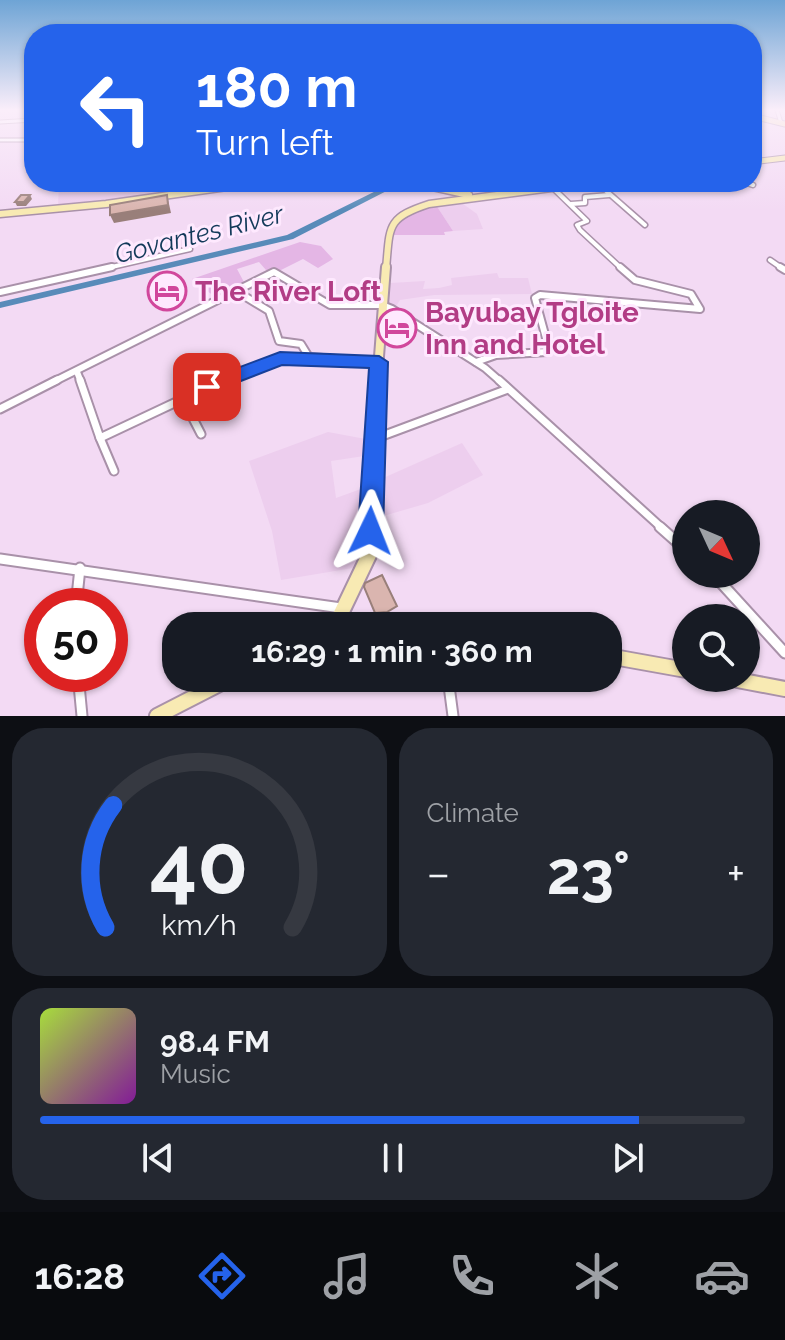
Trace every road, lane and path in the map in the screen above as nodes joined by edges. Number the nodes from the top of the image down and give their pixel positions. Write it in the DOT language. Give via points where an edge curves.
graph roads {
  1 [pos="785,158"];
  2 [pos="762,160"];
  3 [pos="191,192"];
  4 [pos="440,192"];
  5 [pos="520,192"];
  6 [pos="558,192"];
  7 [pos="606,192"];
  8 [pos="609,195"];
  9 [pos="452,196"];
  10 [pos="571,204"];
  11 [pos="0,214"];
  12 [pos="645,225"];
  13 [pos="190,249"];
  14 [pos="770,260"];
  15 [pos="785,270"];
  16 [pos="236,291"];
  17 [pos="0,292"];
  18 [pos="382,305"];
  19 [pos="309,357"];
  20 [pos="379,362"];
  21 [pos="476,362"];
  22 [pos="77,372"];
  23 [pos="508,389"];
  24 [pos="183,399"];
  25 [pos="0,409"];
  26 [pos="201,434"];
  27 [pos="100,438"];
  28 [pos="374,439"];
  29 [pos="114,471"];
  30 [pos="672,537"];
  31 [pos="0,559"];
  32 [pos="80,568"];
  33 [pos="78,588"];
  34 [pos="726,588"];
  35 [pos="343,609"];
  36 [pos="342,612"];
  37 [pos="785,653"];
  38 [pos="622,659"];
  39 [pos="672,667"];
  40 [pos="760,684"];
  41 [pos="785,689"];
  42 [pos="80,692"];
  43 [pos="204,692"];
  44 [pos="450,692"];
  45 [pos="82,716"];
  46 [pos="157,716"];
  47 [pos="453,716"];
  1 -- 2 [label="main road"];
  3 -- 11 [label="main road"];
  4 -- 9 [label="main road"];
  5 -- 9 [label="main road"];
  6 -- 10 [label="street"];
  7 -- 8 [label="street"];
  8 -- 10 [label="street"];
  8 -- 12 [label="street"];
  9 -- 18 [label="main road" via="413,208 393,223"];
  10 -- 21 [label="street" via="587,221 577,225 580,230 627,274 655,288 691,294 700,309 540,295 535,298 548,351"];
  13 -- 17 [label="street"];
  14 -- 15 [label="street"];
  16 -- 18 [label="street" via="274,272 331,305"];
  16 -- 19 [label="street" via="269,311 279,341 301,344"];
  16 -- 22 [label="street"];
  18 -- 20 [label="main road"];
  18 -- 21 [label="street"];
  19 -- 20 [label="street"];
  19 -- 24 [label="street" via="273,360"];
  20 -- 28 [label="main road"];
  21 -- 23 [label="street"];
  22 -- 25 [label="street"];
  22 -- 27 [label="street"];
  23 -- 28 [label="street"];
  23 -- 30 [label="street"];
  24 -- 26 [label="street"];
  24 -- 27 [label="street"];
  27 -- 29 [label="street"];
  28 -- 35 [label="main road" via="369,555"];
  31 -- 32 [label="street"];
  32 -- 33 [label="street"];
  32 -- 35 [label="street"];
  34 -- 37 [label="street"];
  35 -- 36 [label="main road"];
  38 -- 39 [label="main road"];
  40 -- 41 [label="main road"];
  42 -- 45 [label="street"];
  43 -- 46 [label="main road"];
  44 -- 47 [label="street"];
}
